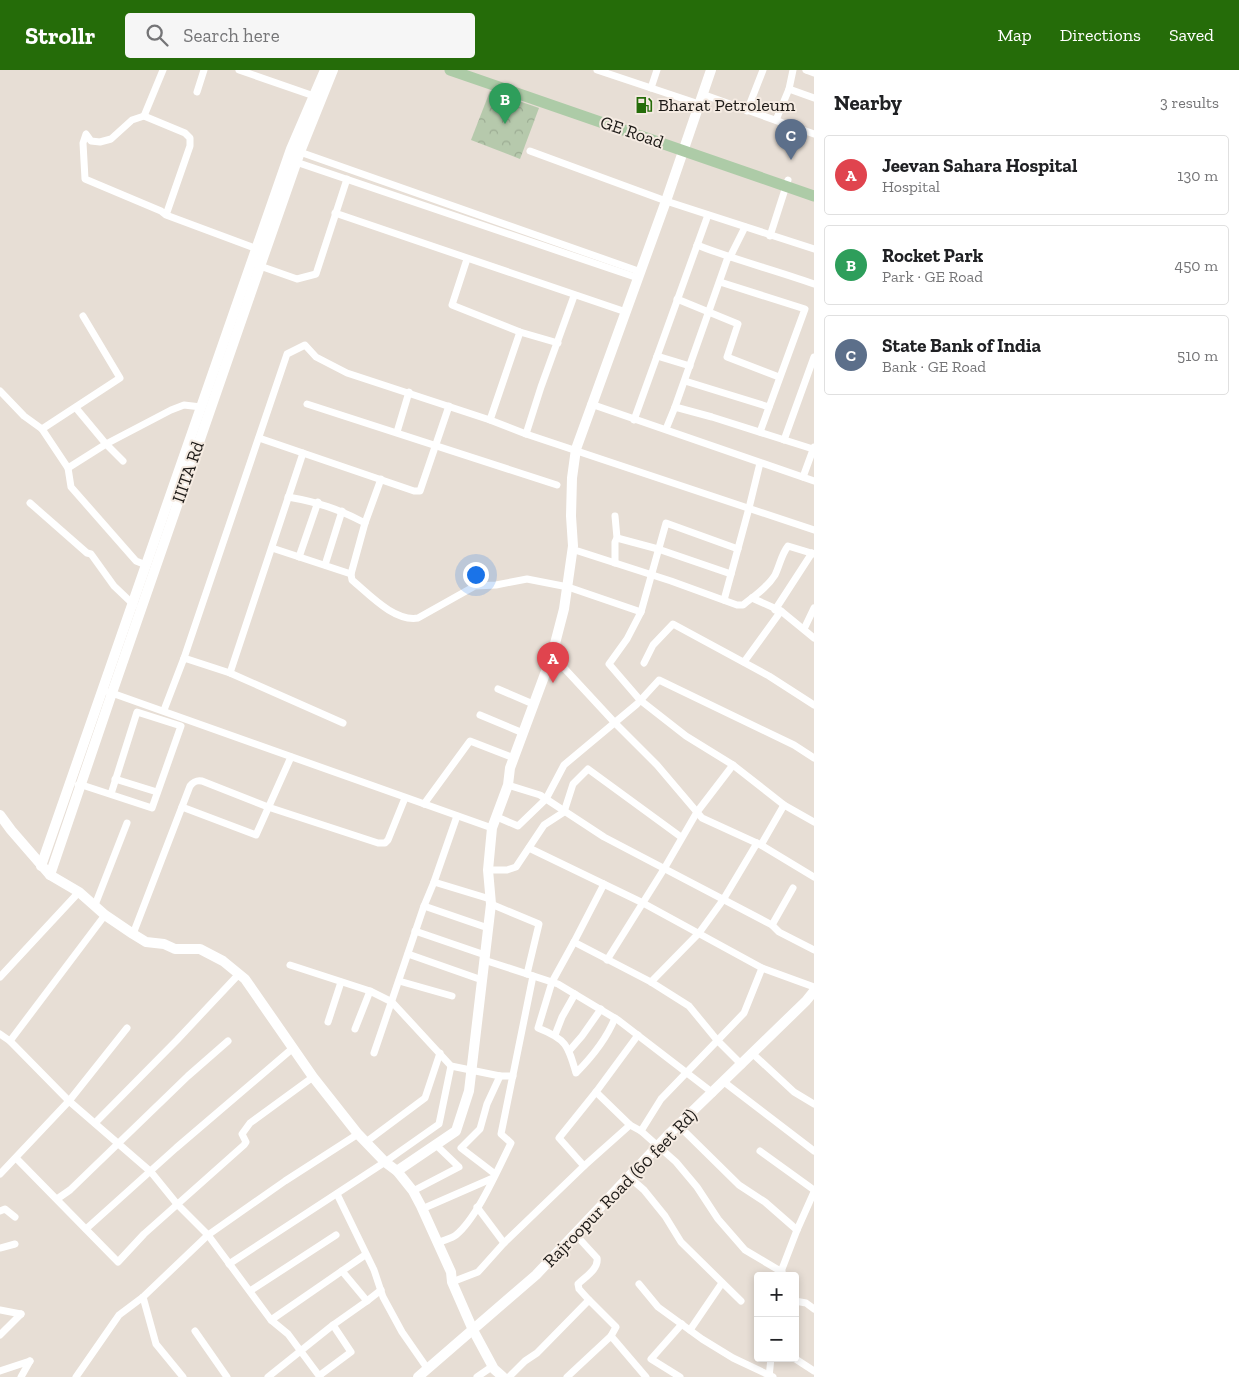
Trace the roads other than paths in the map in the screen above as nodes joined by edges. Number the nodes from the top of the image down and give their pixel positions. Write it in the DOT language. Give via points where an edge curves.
graph roads {
  1 [pos="163,70"];
  2 [pos="204,70"];
  3 [pos="239,70"];
  4 [pos="325,70"];
  5 [pos="332,70"];
  6 [pos="450,70"];
  7 [pos="470,70"];
  8 [pos="597,70"];
  9 [pos="657,70"];
  10 [pos="711,70"];
  11 [pos="763,70"];
  12 [pos="793,70"];
  13 [pos="806,70"];
  14 [pos="814,73"];
  15 [pos="513,88"];
  16 [pos="651,88"];
  17 [pos="789,89"];
  18 [pos="197,92"];
  19 [pos="702,94"];
  20 [pos="314,96"];
  21 [pos="814,98"];
  22 [pos="699,104"];
  23 [pos="747,111"];
  24 [pos="144,116"];
  25 [pos="776,120"];
  26 [pos="814,134"];
  27 [pos="684,146"];
  28 [pos="530,151"];
  29 [pos="294,156"];
  30 [pos="347,179"];
  31 [pos="787,183"];
  32 [pos="814,189"];
  33 [pos="814,196"];
  34 [pos="666,201"];
  35 [pos="335,213"];
  36 [pos="166,215"];
  37 [pos="708,216"];
  38 [pos="745,227"];
  39 [pos="770,236"];
  40 [pos="697,245"];
  41 [pos="814,249"];
  42 [pos="261,250"];
  43 [pos="729,257"];
  44 [pos="466,258"];
  45 [pos="260,266"];
  46 [pos="640,275"];
  47 [pos="720,282"];
  48 [pos="814,284"];
  49 [pos="574,296"];
  50 [pos="677,299"];
  51 [pos="708,311"];
  52 [pos="626,312"];
  53 [pos="83,316"];
  54 [pos="520,332"];
  55 [pos="558,343"];
  56 [pos="657,356"];
  57 [pos="814,357"];
  58 [pos="690,366"];
  59 [pos="779,378"];
  60 [pos="684,381"];
  61 [pos="0,391"];
  62 [pos="409,392"];
  63 [pos="307,404"];
  64 [pos="591,404"];
  65 [pos="449,406"];
  66 [pos="675,406"];
  67 [pos="201,407"];
  68 [pos="769,407"];
  69 [pos="76,408"];
  70 [pos="490,420"];
  71 [pos="634,420"];
  72 [pos="666,429"];
  73 [pos="42,430"];
  74 [pos="397,432"];
  75 [pos="760,432"];
  76 [pos="526,434"];
  77 [pos="259,438"];
  78 [pos="784,440"];
  79 [pos="106,444"];
  80 [pos="436,446"];
  81 [pos="813,448"];
  82 [pos="576,449"];
  83 [pos="303,453"];
  84 [pos="123,461"];
  85 [pos="760,463"];
  86 [pos="68,468"];
  87 [pos="803,477"];
  88 [pos="381,479"];
  89 [pos="814,481"];
  90 [pos="557,485"];
  91 [pos="288,496"];
  92 [pos="30,502"];
  93 [pos="318,502"];
  94 [pos="749,508"];
  95 [pos="342,511"];
  96 [pos="615,516"];
  97 [pos="365,523"];
  98 [pos="814,530"];
  99 [pos="160,537"];
  100 [pos="617,538"];
  101 [pos="272,548"];
  102 [pos="738,548"];
  103 [pos="658,549"];
  104 [pos="578,551"];
  105 [pos="813,554"];
  106 [pos="299,557"];
  107 [pos="615,563"];
  108 [pos="146,565"];
  109 [pos="325,565"];
  110 [pos="351,574"];
  111 [pos="652,574"];
  112 [pos="731,574"];
  113 [pos="568,588"];
  114 [pos="752,598"];
  115 [pos="724,600"];
  116 [pos="136,606"];
  117 [pos="814,608"];
  118 [pos="778,610"];
  119 [pos="641,612"];
  120 [pos="804,629"];
  121 [pos="814,638"];
  122 [pos="552,655"];
  123 [pos="184,658"];
  124 [pos="744,662"];
  125 [pos="644,663"];
  126 [pos="230,673"];
  127 [pos="498,689"];
  128 [pos="107,691"];
  129 [pos="640,700"];
  130 [pos="533,704"];
  131 [pos="814,705"];
  132 [pos="164,710"];
  133 [pos="480,715"];
  134 [pos="343,723"];
  135 [pos="615,723"];
  136 [pos="523,733"];
  137 [pos="291,757"];
  138 [pos="514,758"];
  139 [pos="814,758"];
  140 [pos="733,765"];
  141 [pos="115,779"];
  142 [pos="69,785"];
  143 [pos="82,785"];
  144 [pos="508,785"];
  145 [pos="157,792"];
  146 [pos="110,794"];
  147 [pos="406,798"];
  148 [pos="546,799"];
  149 [pos="424,804"];
  150 [pos="784,805"];
  151 [pos="182,807"];
  152 [pos="268,807"];
  153 [pos="564,812"];
  154 [pos="696,812"];
  155 [pos="814,812"];
  156 [pos="0,815"];
  157 [pos="457,816"];
  158 [pos="497,817"];
  159 [pos="813,821"];
  160 [pos="127,823"];
  161 [pos="492,828"];
  162 [pos="681,837"];
  163 [pos="759,844"];
  164 [pos="529,848"];
  165 [pos="41,866"];
  166 [pos="664,869"];
  167 [pos="488,870"];
  168 [pos="50,875"];
  169 [pos="814,878"];
  170 [pos="434,882"];
  171 [pos="604,884"];
  172 [pos="793,888"];
  173 [pos="78,892"];
  174 [pos="723,900"];
  175 [pos="490,902"];
  176 [pos="643,903"];
  177 [pos="95,905"];
  178 [pos="424,906"];
  179 [pos="105,916"];
  180 [pos="772,925"];
  181 [pos="488,928"];
  182 [pos="415,931"];
  183 [pos="699,933"];
  184 [pos="133,934"];
  185 [pos="574,942"];
  186 [pos="814,950"];
  187 [pos="408,954"];
  188 [pos="485,958"];
  189 [pos="607,960"];
  190 [pos="290,965"];
  191 [pos="762,968"];
  192 [pos="239,974"];
  193 [pos="530,975"];
  194 [pos="0,977"];
  195 [pos="482,980"];
  196 [pos="399,981"];
  197 [pos="341,982"];
  198 [pos="552,982"];
  199 [pos="651,982"];
  200 [pos="814,987"];
  201 [pos="370,991"];
  202 [pos="814,991"];
  203 [pos="575,994"];
  204 [pos="452,996"];
  205 [pos="392,1002"];
  206 [pos="601,1010"];
  207 [pos="615,1018"];
  208 [pos="328,1022"];
  209 [pos="127,1028"];
  210 [pos="355,1029"];
  211 [pos="0,1034"];
  212 [pos="555,1035"];
  213 [pos="638,1035"];
  214 [pos="228,1040"];
  215 [pos="717,1040"];
  216 [pos="10,1041"];
  217 [pos="293,1048"];
  218 [pos="569,1051"];
  219 [pos="374,1053"];
  220 [pos="440,1053"];
  221 [pos="753,1054"];
  222 [pos="742,1064"];
  223 [pos="451,1066"];
  224 [pos="472,1069"];
  225 [pos="686,1072"];
  226 [pos="313,1076"];
  227 [pos="500,1076"];
  228 [pos="512,1076"];
  229 [pos="724,1082"];
  230 [pos="596,1092"];
  231 [pos="713,1092"];
  232 [pos="69,1101"];
  233 [pos="814,1104"];
  234 [pos="95,1123"];
  235 [pos="630,1125"];
  236 [pos="678,1125"];
  237 [pos="641,1131"];
  238 [pos="358,1134"];
  239 [pos="366,1142"];
  240 [pos="118,1144"];
  241 [pos="436,1144"];
  242 [pos="658,1146"];
  243 [pos="760,1151"];
  244 [pos="814,1151"];
  245 [pos="16,1158"];
  246 [pos="385,1162"];
  247 [pos="584,1166"];
  248 [pos="397,1171"];
  249 [pos="150,1172"];
  250 [pos="0,1174"];
  251 [pos="494,1176"];
  252 [pos="629,1177"];
  253 [pos="413,1192"];
  254 [pos="337,1194"];
  255 [pos="814,1194"];
  256 [pos="57,1199"];
  257 [pos="177,1204"];
  258 [pos="477,1207"];
  259 [pos="422,1209"];
  260 [pos="0,1211"];
  261 [pos="15,1217"];
  262 [pos="86,1229"];
  263 [pos="796,1230"];
  264 [pos="575,1234"];
  265 [pos="208,1235"];
  266 [pos="336,1235"];
  267 [pos="438,1242"];
  268 [pos="504,1243"];
  269 [pos="15,1244"];
  270 [pos="0,1248"];
  271 [pos="366,1255"];
  272 [pos="229,1264"];
  273 [pos="342,1271"];
  274 [pos="779,1272"];
  275 [pos="783,1272"];
  276 [pos="452,1282"];
  277 [pos="722,1283"];
  278 [pos="639,1284"];
  279 [pos="381,1290"];
  280 [pos="250,1291"];
  281 [pos="143,1297"];
  282 [pos="589,1300"];
  283 [pos="367,1301"];
  284 [pos="741,1301"];
  285 [pos="799,1301"];
  286 [pos="814,1309"];
  287 [pos="0,1310"];
  288 [pos="271,1320"];
  289 [pos="682,1324"];
  290 [pos="333,1325"];
  291 [pos="473,1330"];
  292 [pos="690,1330"];
  293 [pos="195,1331"];
  294 [pos="0,1335"];
  295 [pos="611,1336"];
  296 [pos="301,1350"];
  297 [pos="799,1361"];
  298 [pos="771,1362"];
  299 [pos="493,1366"];
  300 [pos="427,1368"];
  301 [pos="0,1371"];
  302 [pos="814,1371"];
  303 [pos="320,1376"];
  304 [pos="770,1376"];
  305 [pos="21,1377"];
  306 [pos="76,1377"];
  307 [pos="183,1377"];
  308 [pos="227,1377"];
  309 [pos="268,1377"];
  310 [pos="418,1377"];
  311 [pos="477,1377"];
  312 [pos="504,1377"];
  313 [pos="509,1377"];
  314 [pos="567,1377"];
  315 [pos="646,1377"];
  316 [pos="680,1377"];
  1 -- 24 [label="street"];
  2 -- 18 [label="street"];
  3 -- 20 [label="street"];
  4 -- 20 [label="street, IIITA Rd"];
  5 -- 29 [label="street, IIITA Rd"];
  6 -- 15 [label="main road, GE Road"];
  7 -- 15 [label="main road, GE Road"];
  8 -- 16 [label="street"];
  9 -- 16 [label="street"];
  10 -- 19 [label="street"];
  11 -- 23 [label="street"];
  12 -- 17 [label="street"];
  13 -- 14 [label="street"];
  15 -- 27 [label="main road, GE Road"];
  16 -- 22 [label="street"];
  17 -- 21 [label="street"];
  17 -- 25 [label="street"];
  19 -- 22 [label="street"];
  19 -- 23 [label="street"];
  20 -- 29 [label="street, IIITA Rd"];
  22 -- 27 [label="street"];
  23 -- 25 [label="street"];
  24 -- 36 [label="street" via="190,138"];
  24 -- 36 [label="street" via="132,120 110,139 91,141 86,134 83,143 85,179"];
  25 -- 26 [label="street"];
  27 -- 31 [label="main road, GE Road"];
  27 -- 34 [label="street"];
  28 -- 34 [label="street"];
  29 -- 30 [label="street"];
  29 -- 42 [label="street, IIITA Rd"];
  29 -- 46 [label="street"];
  30 -- 35 [label="street"];
  30 -- 46 [label="street"];
  31 -- 32 [label="main road, GE Road"];
  31 -- 33 [label="main road, GE Road"];
  31 -- 39 [label="street"];
  34 -- 37 [label="street"];
  34 -- 46 [label="street"];
  35 -- 44 [label="street"];
  35 -- 45 [label="street" via="316,274 297,278"];
  36 -- 42 [label="street"];
  37 -- 38 [label="street"];
  37 -- 40 [label="street"];
  38 -- 39 [label="street"];
  38 -- 43 [label="street"];
  39 -- 41 [label="street"];
  40 -- 43 [label="street"];
  40 -- 50 [label="street"];
  42 -- 45 [label="street, IIITA Rd"];
  42 -- 67 [label="street, IIITA Rd"];
  43 -- 47 [label="street"];
  43 -- 48 [label="street"];
  44 -- 49 [label="street"];
  44 -- 54 [label="street" via="452,305"];
  45 -- 99 [label="street, IIITA Rd"];
  46 -- 52 [label="street"];
  47 -- 51 [label="street"];
  47 -- 59 [label="street" via="805,309"];
  49 -- 52 [label="street"];
  49 -- 55 [label="street"];
  50 -- 51 [label="street"];
  50 -- 56 [label="street"];
  51 -- 58 [label="street"];
  51 -- 59 [label="street" via="738,324 727,357"];
  52 -- 64 [label="street"];
  53 -- 69 [label="street" via="120,378"];
  54 -- 55 [label="street"];
  54 -- 70 [label="street"];
  55 -- 76 [label="street"];
  56 -- 58 [label="street"];
  56 -- 71 [label="street"];
  57 -- 78 [label="street"];
  58 -- 60 [label="street"];
  59 -- 68 [label="street"];
  60 -- 66 [label="street"];
  60 -- 68 [label="street"];
  61 -- 73 [label="street"];
  62 -- 65 [label="street"];
  62 -- 74 [label="street"];
  62 -- 77 [label="street" via="347,373 316,357 305,345 287,354"];
  63 -- 74 [label="street"];
  64 -- 71 [label="street"];
  64 -- 82 [label="street"];
  65 -- 70 [label="street"];
  65 -- 80 [label="street"];
  66 -- 72 [label="street"];
  66 -- 75 [label="street"];
  67 -- 79 [label="street" via="184,405"];
  67 -- 99 [label="street, IIITA Rd"];
  68 -- 75 [label="street"];
  69 -- 73 [label="street"];
  69 -- 79 [label="street"];
  70 -- 76 [label="street"];
  71 -- 72 [label="street"];
  72 -- 85 [label="street"];
  73 -- 86 [label="street"];
  74 -- 80 [label="street"];
  75 -- 78 [label="street"];
  76 -- 82 [label="street"];
  77 -- 83 [label="street"];
  77 -- 123 [label="street"];
  78 -- 81 [label="street"];
  79 -- 84 [label="street"];
  79 -- 86 [label="street"];
  80 -- 88 [label="street" via="420,490 414,491"];
  80 -- 90 [label="street"];
  81 -- 87 [label="street"];
  82 -- 94 [label="street"];
  82 -- 113 [label="street" via="572,478 573,546"];
  83 -- 88 [label="street"];
  83 -- 91 [label="street"];
  85 -- 87 [label="street"];
  85 -- 94 [label="street"];
  86 -- 108 [label="street" via="71,487 136,561"];
  87 -- 89 [label="street"];
  88 -- 97 [label="street"];
  91 -- 93 [label="street"];
  91 -- 101 [label="street"];
  92 -- 116 [label="street" via="91,554 114,586"];
  93 -- 95 [label="street"];
  93 -- 106 [label="street"];
  94 -- 98 [label="street"];
  94 -- 102 [label="street"];
  95 -- 97 [label="street"];
  95 -- 109 [label="street"];
  96 -- 100 [label="street"];
  97 -- 110 [label="street"];
  99 -- 108 [label="street, IIITA Rd"];
  99 -- 116 [label="street, IIITA Rd"];
  100 -- 103 [label="street"];
  100 -- 107 [label="street"];
  101 -- 106 [label="street"];
  101 -- 126 [label="street"];
  102 -- 103 [label="street" via="666,523"];
  102 -- 112 [label="street"];
  103 -- 111 [label="street"];
  103 -- 112 [label="street"];
  104 -- 107 [label="street"];
  105 -- 114 [label="street" via="788,546 768,585"];
  105 -- 118 [label="street"];
  106 -- 109 [label="street"];
  107 -- 111 [label="street"];
  108 -- 116 [label="street, IIITA Rd"];
  109 -- 110 [label="street"];
  110 -- 113 [label="street" via="352,580 391,612 412,619 475,586 527,579"];
  111 -- 115 [label="street"];
  111 -- 119 [label="street"];
  112 -- 115 [label="street"];
  113 -- 119 [label="street"];
  113 -- 122 [label="street"];
  114 -- 115 [label="street" via="743,606"];
  114 -- 118 [label="street"];
  116 -- 128 [label="street, IIITA Rd"];
  117 -- 120 [label="street"];
  118 -- 120 [label="street"];
  118 -- 124 [label="street"];
  119 -- 129 [label="street" via="609,664"];
  120 -- 121 [label="street"];
  122 -- 130 [label="street"];
  122 -- 135 [label="street"];
  123 -- 126 [label="street"];
  123 -- 132 [label="street"];
  124 -- 125 [label="street" via="673,624 653,645"];
  124 -- 131 [label="street"];
  126 -- 134 [label="street"];
  127 -- 130 [label="street"];
  128 -- 132 [label="street"];
  128 -- 142 [label="street, IIITA Rd"];
  128 -- 143 [label="street, IIITA Rd"];
  129 -- 135 [label="street"];
  129 -- 139 [label="street" via="659,680 794,745"];
  129 -- 140 [label="street" via="686,736"];
  130 -- 136 [label="street"];
  132 -- 137 [label="street"];
  133 -- 136 [label="street"];
  135 -- 148 [label="street" via="564,766"];
  135 -- 154 [label="street"];
  136 -- 138 [label="street"];
  137 -- 147 [label="street"];
  137 -- 152 [label="street"];
  138 -- 144 [label="street"];
  138 -- 149 [label="street" via="470,741"];
  140 -- 150 [label="street"];
  140 -- 154 [label="street"];
  141 -- 145 [label="street"];
  141 -- 145 [label="street" via="137,712 181,726"];
  141 -- 146 [label="street"];
  142 -- 143 [label="street"];
  142 -- 165 [label="street, IIITA Rd"];
  143 -- 146 [label="street"];
  143 -- 168 [label="street, IIITA Rd"];
  144 -- 148 [label="street"];
  144 -- 158 [label="street"];
  145 -- 146 [label="street" via="152,808"];
  147 -- 149 [label="street"];
  147 -- 152 [label="street" via="385,843"];
  148 -- 153 [label="street"];
  148 -- 158 [label="street" via="518,826"];
  149 -- 157 [label="street"];
  150 -- 159 [label="street"];
  150 -- 163 [label="street"];
  151 -- 152 [label="street" via="190,786 198,780"];
  151 -- 152 [label="street" via="256,834"];
  151 -- 184 [label="street"];
  153 -- 162 [label="street" via="573,784 588,769"];
  153 -- 164 [label="street" via="544,825"];
  153 -- 166 [label="street"];
  154 -- 162 [label="street"];
  154 -- 163 [label="street" via="702,818"];
  155 -- 159 [label="street"];
  156 -- 165 [label="street"];
  157 -- 161 [label="street"];
  157 -- 170 [label="street"];
  158 -- 161 [label="street"];
  160 -- 177 [label="street"];
  161 -- 167 [label="street"];
  162 -- 166 [label="street"];
  163 -- 169 [label="street"];
  163 -- 174 [label="street"];
  164 -- 167 [label="street" via="516,867"];
  164 -- 171 [label="street"];
  165 -- 168 [label="street"];
  166 -- 174 [label="street"];
  166 -- 176 [label="street"];
  167 -- 175 [label="street"];
  168 -- 173 [label="street"];
  170 -- 175 [label="street"];
  170 -- 178 [label="street"];
  171 -- 176 [label="street"];
  171 -- 185 [label="street"];
  172 -- 180 [label="street"];
  173 -- 177 [label="street"];
  173 -- 194 [label="street"];
  174 -- 180 [label="street"];
  174 -- 183 [label="street"];
  175 -- 181 [label="street"];
  175 -- 193 [label="street" via="539,924"];
  176 -- 183 [label="street"];
  176 -- 189 [label="street"];
  177 -- 179 [label="street"];
  178 -- 181 [label="street"];
  178 -- 182 [label="street"];
  179 -- 184 [label="street"];
  179 -- 216 [label="street"];
  180 -- 186 [label="street"];
  181 -- 188 [label="street"];
  182 -- 187 [label="street"];
  182 -- 188 [label="street"];
  183 -- 191 [label="street"];
  183 -- 199 [label="street"];
  184 -- 192 [label="street" via="146,942 175,949 200,949"];
  185 -- 189 [label="street"];
  185 -- 198 [label="street"];
  187 -- 195 [label="street"];
  187 -- 196 [label="street"];
  188 -- 193 [label="street"];
  188 -- 195 [label="street"];
  189 -- 199 [label="street"];
  190 -- 197 [label="street"];
  191 -- 200 [label="street"];
  191 -- 215 [label="street" via="744,1013"];
  192 -- 217 [label="street"];
  192 -- 234 [label="street"];
  193 -- 198 [label="street"];
  193 -- 228 [label="street"];
  195 -- 224 [label="street"];
  196 -- 204 [label="street"];
  196 -- 205 [label="street"];
  197 -- 201 [label="street"];
  197 -- 208 [label="street"];
  198 -- 203 [label="street"];
  198 -- 212 [label="street" via="538,1028"];
  199 -- 215 [label="street" via="689,1006"];
  201 -- 205 [label="street"];
  201 -- 210 [label="street"];
  202 -- 221 [label="street, Rajroopur Road (60 feet Rd)"];
  203 -- 206 [label="street"];
  203 -- 212 [label="street"];
  205 -- 219 [label="street"];
  205 -- 220 [label="street"];
  206 -- 207 [label="street"];
  206 -- 218 [label="street"];
  207 -- 213 [label="street"];
  207 -- 218 [label="street" via="594,1055 576,1073"];
  209 -- 232 [label="street"];
  211 -- 216 [label="street"];
  212 -- 218 [label="street" via="564,1041"];
  213 -- 225 [label="street"];
  213 -- 230 [label="street"];
  214 -- 240 [label="street"];
  215 -- 222 [label="street"];
  215 -- 225 [label="street"];
  216 -- 232 [label="street"];
  217 -- 226 [label="street"];
  217 -- 249 [label="street"];
  220 -- 223 [label="street"];
  220 -- 239 [label="street" via="425,1098"];
  221 -- 222 [label="street, Rajroopur Road (60 feet Rd)"];
  221 -- 233 [label="street" via="794,1092"];
  222 -- 229 [label="street, Rajroopur Road (60 feet Rd)"];
  223 -- 224 [label="street"];
  223 -- 246 [label="street" via="439,1124"];
  224 -- 227 [label="street"];
  224 -- 241 [label="street" via="469,1091 456,1131"];
  225 -- 231 [label="street"];
  225 -- 237 [label="street" via="660,1099"];
  226 -- 238 [label="street"];
  226 -- 257 [label="street" via="250,1123 242,1134 246,1142 244,1145"];
  227 -- 228 [label="street"];
  227 -- 251 [label="street" via="480,1129 462,1148"];
  228 -- 251 [label="street" via="501,1134 512,1144"];
  229 -- 231 [label="street, Rajroopur Road (60 feet Rd)"];
  229 -- 244 [label="street"];
  230 -- 235 [label="street"];
  230 -- 247 [label="street" via="559,1138"];
  231 -- 236 [label="street, Rajroopur Road (60 feet Rd)"];
  232 -- 234 [label="street"];
  232 -- 245 [label="street"];
  234 -- 240 [label="street"];
  235 -- 237 [label="street"];
  235 -- 247 [label="street"];
  236 -- 242 [label="street, Rajroopur Road (60 feet Rd)"];
  236 -- 263 [label="street" via="739,1186 766,1202"];
  237 -- 242 [label="street"];
  238 -- 239 [label="street"];
  238 -- 265 [label="street" via="285,1180"];
  239 -- 246 [label="street"];
  240 -- 249 [label="street"];
  240 -- 256 [label="street"];
  241 -- 248 [label="street"];
  241 -- 253 [label="street" via="459,1167"];
  242 -- 252 [label="street, Rajroopur Road (60 feet Rd)"];
  242 -- 274 [label="street" via="697,1187 718,1219 745,1250"];
  243 -- 255 [label="street"];
  245 -- 250 [label="street"];
  245 -- 256 [label="street"];
  246 -- 248 [label="street"];
  246 -- 254 [label="street"];
  247 -- 268 [label="street"];
  248 -- 253 [label="street"];
  249 -- 257 [label="street"];
  249 -- 262 [label="street"];
  251 -- 258 [label="street"];
  251 -- 259 [label="street"];
  252 -- 264 [label="street, Rajroopur Road (60 feet Rd)"];
  252 -- 277 [label="street" via="666,1216 681,1242"];
  253 -- 259 [label="street"];
  254 -- 271 [label="street"];
  254 -- 272 [label="street"];
  255 -- 263 [label="street"];
  256 -- 262 [label="street"];
  257 -- 262 [label="street" via="118,1262"];
  257 -- 265 [label="street"];
  258 -- 267 [label="street" via="455,1236"];
  258 -- 268 [label="street"];
  259 -- 267 [label="street"];
  260 -- 261 [label="street" via="5,1209"];
  263 -- 275 [label="street"];
  264 -- 282 [label="street" via="598,1262 578,1284"];
  264 -- 291 [label="street, Rajroopur Road (60 feet Rd)" via="536,1275"];
  265 -- 272 [label="street"];
  265 -- 281 [label="street"];
  266 -- 280 [label="street"];
  267 -- 276 [label="street"];
  268 -- 276 [label="street" via="478,1272"];
  269 -- 270 [label="street"];
  271 -- 273 [label="street"];
  271 -- 279 [label="street"];
  272 -- 280 [label="street"];
  273 -- 283 [label="street"];
  273 -- 288 [label="street"];
  276 -- 291 [label="street"];
  277 -- 284 [label="street"];
  277 -- 292 [label="street"];
  278 -- 289 [label="street" via="658,1308"];
  279 -- 283 [label="street"];
  279 -- 300 [label="street" via="402,1332"];
  280 -- 288 [label="street"];
  281 -- 306 [label="street" via="120,1315"];
  281 -- 307 [label="street" via="156,1344"];
  282 -- 295 [label="street" via="616,1327"];
  282 -- 313 [label="street"];
  283 -- 290 [label="street"];
  285 -- 286 [label="street" via="806,1302"];
  287 -- 294 [label="street" via="21,1314"];
  288 -- 296 [label="street"];
  289 -- 292 [label="street"];
  289 -- 316 [label="street" via="651,1359"];
  290 -- 296 [label="street"];
  290 -- 303 [label="street" via="351,1352"];
  291 -- 299 [label="street"];
  291 -- 300 [label="street, Rajroopur Road (60 feet Rd)"];
  292 -- 304 [label="street" via="733,1358"];
  293 -- 308 [label="street"];
  295 -- 314 [label="street"];
  295 -- 315 [label="street"];
  296 -- 303 [label="street"];
  296 -- 309 [label="street"];
  297 -- 302 [label="street"];
  298 -- 304 [label="street"];
  299 -- 311 [label="street"];
  299 -- 312 [label="street"];
  300 -- 310 [label="street, Rajroopur Road (60 feet Rd)"];
  301 -- 305 [label="street" via="30,1361"];
}
